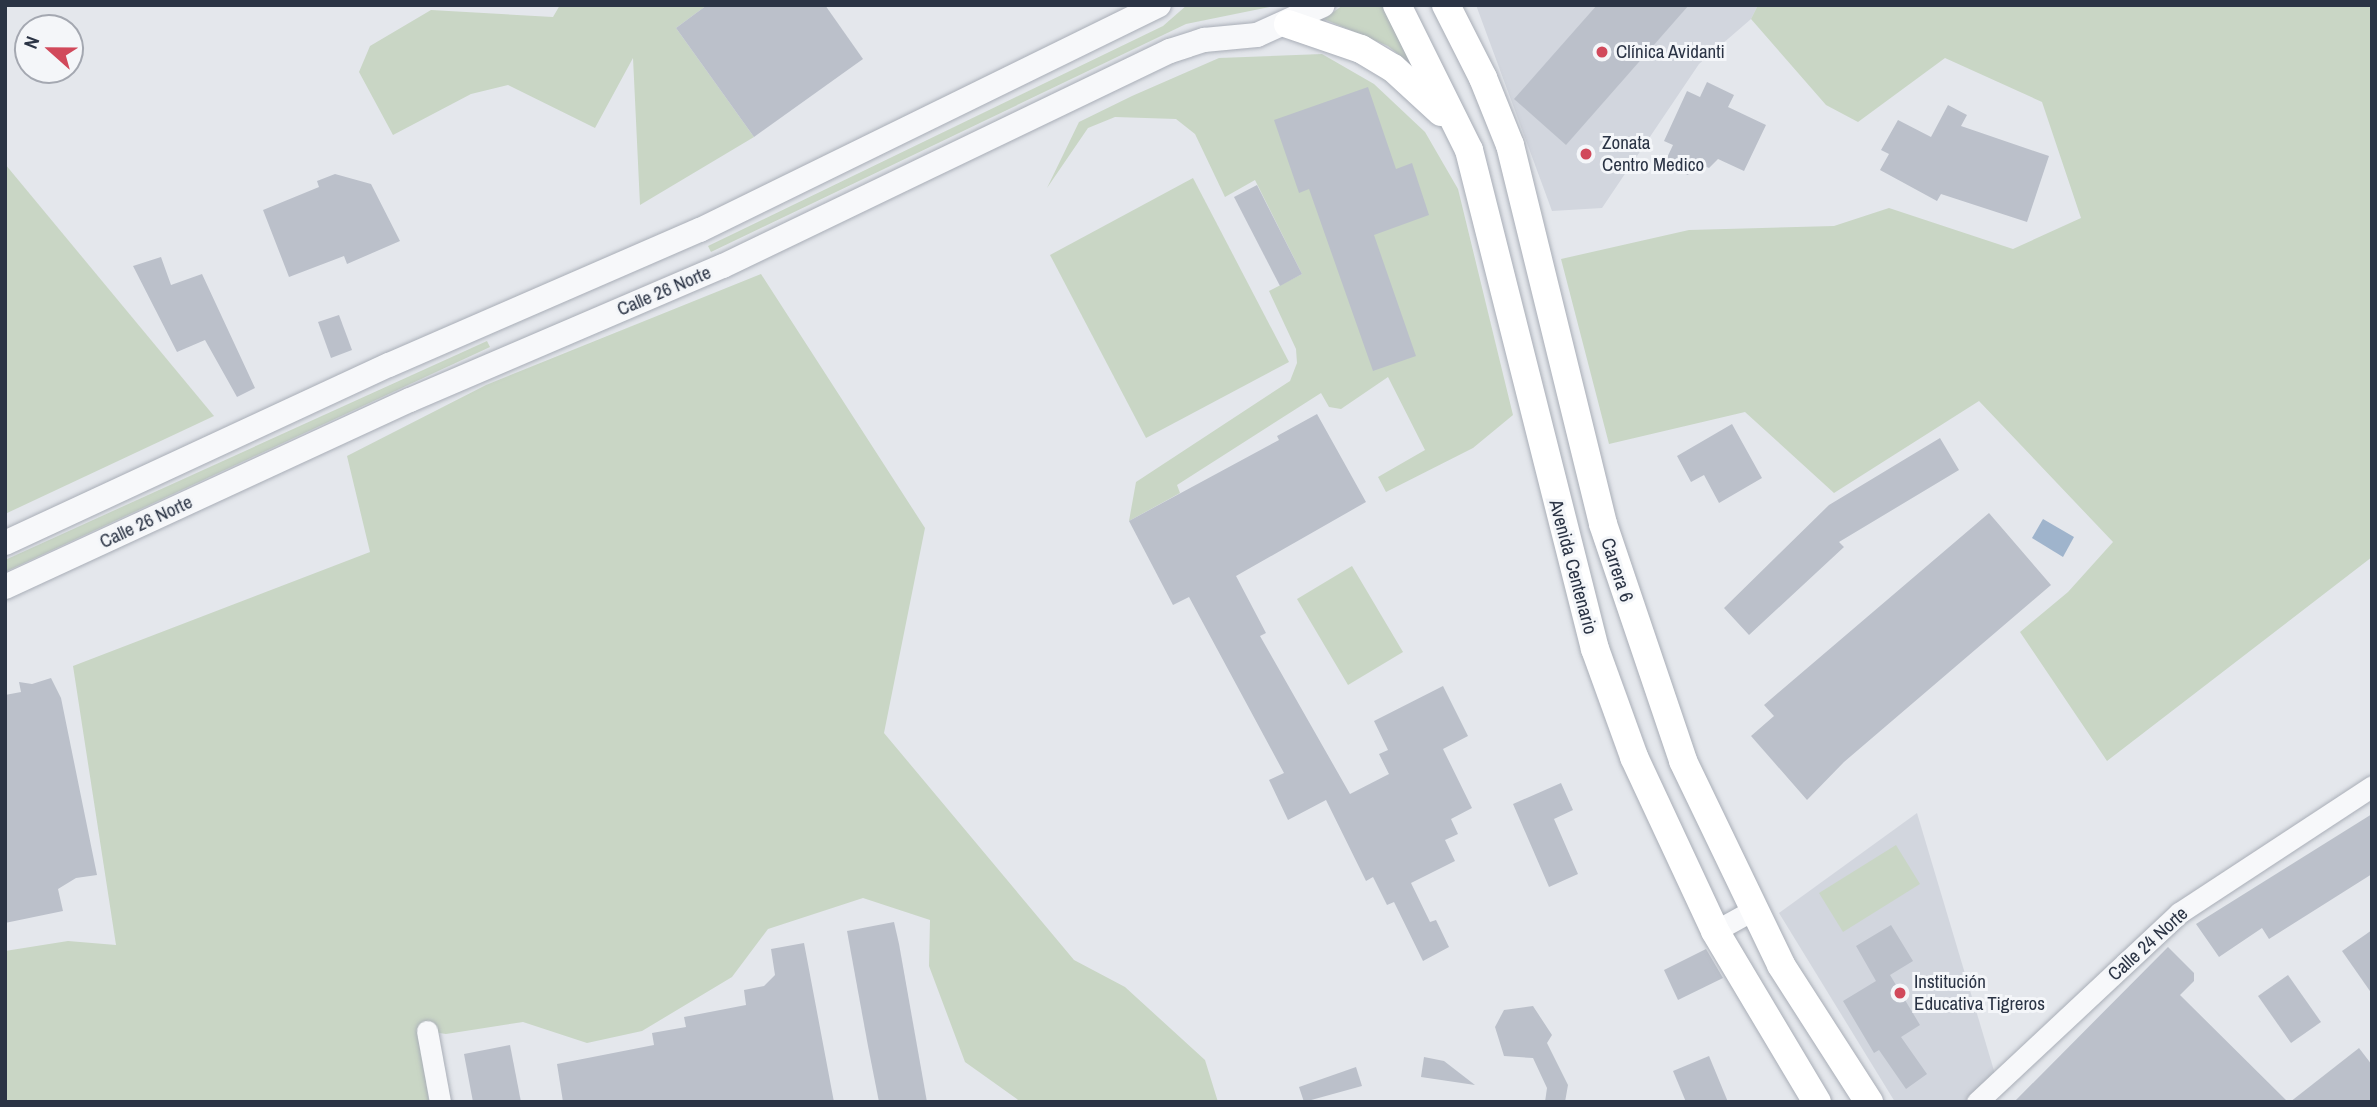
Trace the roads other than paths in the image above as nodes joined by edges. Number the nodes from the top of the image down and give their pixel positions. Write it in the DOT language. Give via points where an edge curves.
graph roads {
  1 [pos="1159,5"];
  2 [pos="1323,5"];
  3 [pos="1397,5"];
  4 [pos="1446,5"];
  5 [pos="1288,24"];
  6 [pos="1469,150"];
  7 [pos="5,543"];
  8 [pos="5,587"];
  9 [pos="2372,786"];
  10 [pos="1754,910"];
  11 [pos="1715,931"];
  12 [pos="427,1031"];
  13 [pos="440,1102"];
  14 [pos="1817,1102"];
  15 [pos="1869,1102"];
  16 [pos="1978,1102"];
  1 -- 7 [label="street, Calle 26 Norte" via="700,230 395,362"];
  2 -- 5 [label="street, Calle 26 Norte"];
  3 -- 6 [label="main road, Avenida Centenario"];
  4 -- 10 [label="main road, Carrera 6" via="1510,145 1603,524 1641,646 1683,761"];
  5 -- 6 [label="main road" via="1361,49 1393,68 1448,119"];
  5 -- 8 [label="street, Calle 26 Norte" via="1170,51 723,266 410,400"];
  6 -- 11 [label="main road, Avenida Centenario" via="1595,649 1634,757"];
  9 -- 16 [label="street, Calle 24 Norte" via="2179,913"];
  10 -- 11 [label="street"];
  10 -- 15 [label="main road, Carrera 6" via="1782,965"];
  11 -- 14 [label="main road, Avenida Centenario"];
  12 -- 13 [label="street"];
}
